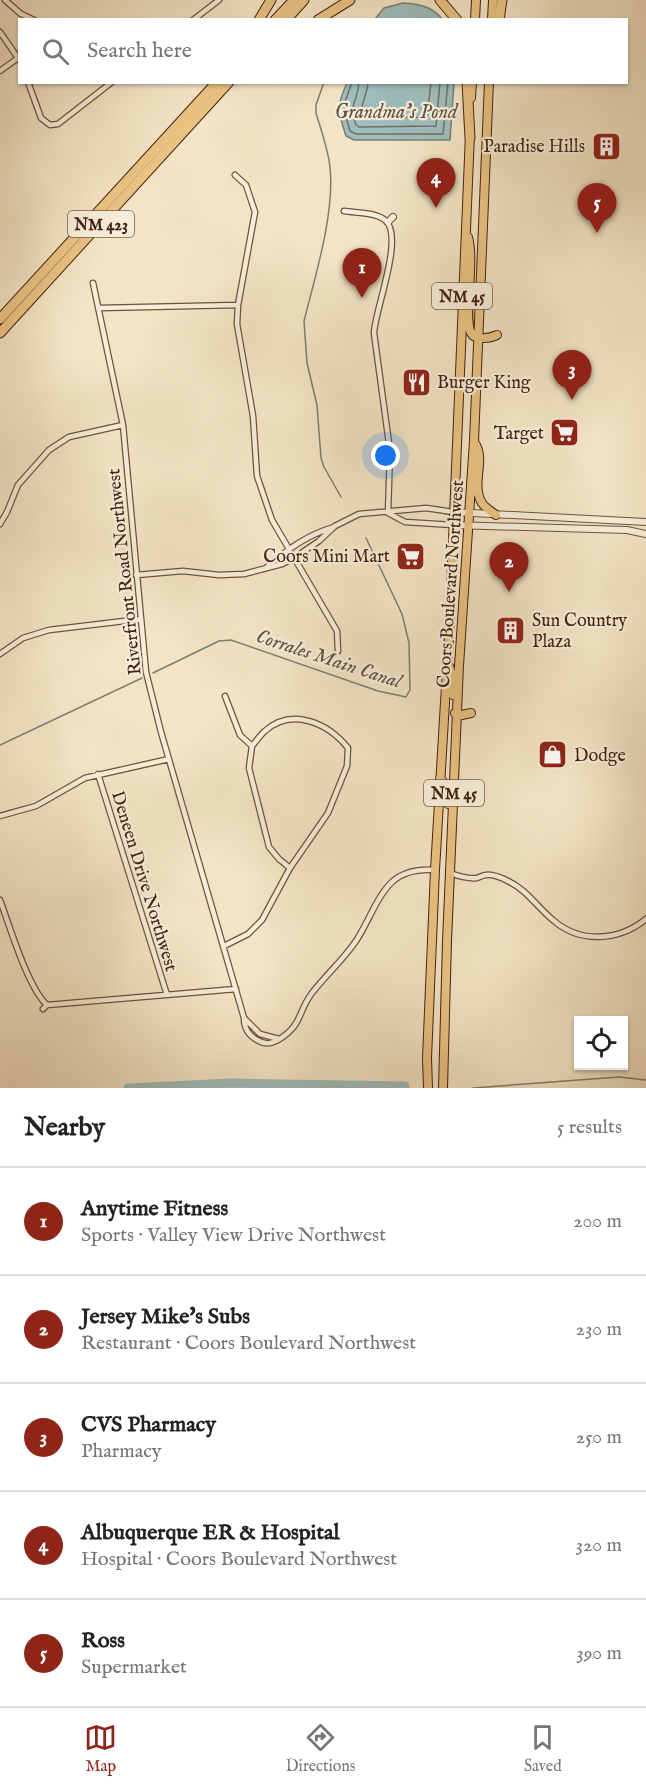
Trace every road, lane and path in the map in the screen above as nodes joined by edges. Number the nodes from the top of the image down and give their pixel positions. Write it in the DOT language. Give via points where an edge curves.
graph roads {
  1 [pos="5,0"];
  2 [pos="219,0"];
  3 [pos="272,0"];
  4 [pos="294,0"];
  5 [pos="304,0"];
  6 [pos="350,0"];
  7 [pos="440,0"];
  8 [pos="476,0"];
  9 [pos="493,0"];
  10 [pos="502,0"];
  11 [pos="30,18"];
  12 [pos="196,18"];
  13 [pos="260,18"];
  14 [pos="277,18"];
  15 [pos="288,18"];
  16 [pos="321,18"];
  17 [pos="455,18"];
  18 [pos="475,18"];
  19 [pos="492,18"];
  20 [pos="499,18"];
  21 [pos="0,32"];
  22 [pos="18,59"];
  23 [pos="18,61"];
  24 [pos="0,71"];
  25 [pos="29,84"];
  26 [pos="109,84"];
  27 [pos="210,84"];
  28 [pos="215,84"];
  29 [pos="227,84"];
  30 [pos="234,84"];
  31 [pos="470,84"];
  32 [pos="489,84"];
  33 [pos="189,112"];
  34 [pos="202,113"];
  35 [pos="470,138"];
  36 [pos="235,175"];
  37 [pos="345,211"];
  38 [pos="466,230"];
  39 [pos="93,283"];
  40 [pos="238,305"];
  41 [pos="99,308"];
  42 [pos="0,319"];
  43 [pos="0,333"];
  44 [pos="497,335"];
  45 [pos="478,338"];
  46 [pos="123,425"];
  47 [pos="474,441"];
  48 [pos="453,512"];
  49 [pos="388,513"];
  50 [pos="469,514"];
  51 [pos="496,515"];
  52 [pos="646,522"];
  53 [pos="0,524"];
  54 [pos="453,525"];
  55 [pos="468,525"];
  56 [pos="335,526"];
  57 [pos="646,534"];
  58 [pos="288,548"];
  59 [pos="294,558"];
  60 [pos="265,568"];
  61 [pos="136,575"];
  62 [pos="141,619"];
  63 [pos="338,651"];
  64 [pos="0,654"];
  65 [pos="447,658"];
  66 [pos="225,696"];
  67 [pos="471,713"];
  68 [pos="457,716"];
  69 [pos="252,746"];
  70 [pos="169,759"];
  71 [pos="98,774"];
  72 [pos="440,778"];
  73 [pos="0,816"];
  74 [pos="290,868"];
  75 [pos="435,870"];
  76 [pos="450,872"];
  77 [pos="0,900"];
  78 [pos="646,919"];
  79 [pos="224,946"];
  80 [pos="236,989"];
  81 [pos="445,994"];
  82 [pos="167,995"];
  83 [pos="244,1018"];
  84 [pos="279,1039"];
  85 [pos="428,1088"];
  86 [pos="443,1088"];
  1 -- 11 [label="street"];
  2 -- 12 [label="street"];
  3 -- 13 [label="highway"];
  4 -- 14 [label="highway"];
  5 -- 15 [label="highway"];
  6 -- 16 [label="highway"];
  7 -- 17 [label="highway"];
  8 -- 18 [label="main road"];
  9 -- 19 [label="main road"];
  10 -- 20 [label="highway"];
  21 -- 22 [label="street"];
  23 -- 24 [label="street"];
  25 -- 26 [label="street" via="41,118 50,125 58,124"];
  27 -- 33 [label="highway"];
  28 -- 33 [label="highway, NM 423"];
  29 -- 34 [label="highway, NM 423"];
  30 -- 34 [label="highway"];
  31 -- 35 [label="highway"];
  32 -- 45 [label="main road, Coors Boulevard Northwest / NM 45"];
  33 -- 42 [label="highway, NM 423"];
  34 -- 43 [label="highway, NM 423"];
  35 -- 38 [label="main road, Coors Boulevard Northwest / NM 45"];
  36 -- 40 [label="street" via="246,185 255,212"];
  37 -- 49 [label="street" via="390,219 392,233 390,267 376,313 375,338 390,451"];
  38 -- 45 [label="main road" via="472,261 470,328"];
  38 -- 48 [label="main road, Coors Boulevard Northwest / NM 45"];
  39 -- 41 [label="street, Riverfront Road Northwest"];
  40 -- 41 [label="street"];
  40 -- 58 [label="street" via="237,324 253,416 257,476 272,520"];
  41 -- 46 [label="street, Riverfront Road Northwest"];
  44 -- 45 [label="main road"];
  45 -- 47 [label="main road, Coors Boulevard Northwest / NM 45"];
  46 -- 53 [label="street" via="69,437 49,450 18,485"];
  46 -- 61 [label="street, Riverfront Road Northwest"];
  47 -- 50 [label="main road, Coors Boulevard Northwest / NM 45"];
  47 -- 51 [label="main road" via="479,450 479,498"];
  48 -- 49 [label="street" via="426,508"];
  48 -- 50 [label="street"];
  48 -- 54 [label="main road, Coors Boulevard Northwest / NM 45"];
  49 -- 54 [label="street" via="405,522"];
  49 -- 56 [label="street" via="359,514"];
  50 -- 51 [label="street"];
  50 -- 55 [label="main road, Coors Boulevard Northwest / NM 45"];
  51 -- 52 [label="street"];
  54 -- 55 [label="street"];
  54 -- 65 [label="main road, Coors Boulevard Northwest / NM 45"];
  55 -- 57 [label="street" via="627,530"];
  55 -- 68 [label="main road, Coors Boulevard Northwest / NM 45"];
  56 -- 58 [label="street"];
  56 -- 59 [label="street"];
  58 -- 59 [label="street"];
  58 -- 60 [label="street"];
  59 -- 60 [label="street"];
  59 -- 63 [label="street" via="337,631"];
  60 -- 61 [label="street" via="230,576 183,572"];
  61 -- 62 [label="street, Riverfront Road Northwest"];
  62 -- 64 [label="street" via="49,630 23,638"];
  62 -- 70 [label="street, Riverfront Road Northwest" via="146,672"];
  65 -- 68 [label="main road"];
  65 -- 72 [label="main road, Coors Boulevard Northwest / NM 45"];
  66 -- 69 [label="street" via="240,735"];
  67 -- 68 [label="main road"];
  68 -- 76 [label="main road, Coors Boulevard Northwest / NM 45"];
  69 -- 74 [label="street" via="249,768 269,847"];
  69 -- 74 [label="street" via="265,731 298,718 316,722 348,748 347,766 328,813"];
  70 -- 71 [label="street"];
  70 -- 79 [label="street, Riverfront Road Northwest"];
  71 -- 73 [label="street" via="36,806"];
  71 -- 82 [label="street, Deneen Drive Northwest"];
  72 -- 75 [label="main road, Coors Boulevard Northwest / NM 45"];
  72 -- 76 [label="main road" via="448,788 446,867"];
  74 -- 79 [label="street" via="262,920 248,934"];
  75 -- 81 [label="main road" via="446,881 442,973"];
  75 -- 84 [label="street" via="409,872 391,884 348,952 311,995 295,1028"];
  75 -- 85 [label="main road, Coors Boulevard Northwest / NM 45"];
  76 -- 78 [label="street" via="465,877 485,874 500,878 518,887 557,924 580,935 615,936"];
  76 -- 81 [label="main road, Coors Boulevard Northwest / NM 45"];
  77 -- 82 [label="street" via="45,1007"];
  79 -- 80 [label="street, Riverfront Road Northwest"];
  80 -- 82 [label="street"];
  80 -- 83 [label="street, Riverfront Road Northwest"];
  81 -- 86 [label="main road, Coors Boulevard Northwest / NM 45"];
  83 -- 84 [label="street" via="256,1031"];
  83 -- 84 [label="street, Riverfront Road Northwest" via="245,1028 260,1042"];
}
